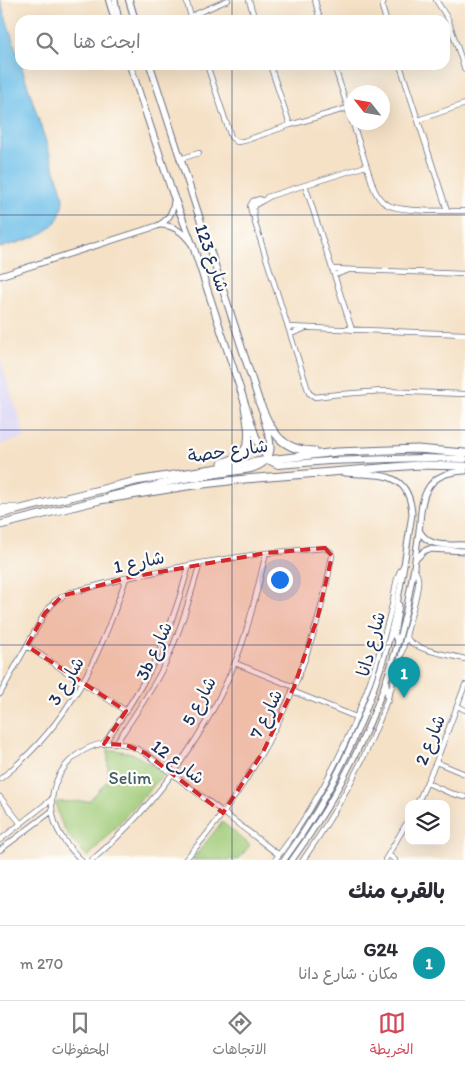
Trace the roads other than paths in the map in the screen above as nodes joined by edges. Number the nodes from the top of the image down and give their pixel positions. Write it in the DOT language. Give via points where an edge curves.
graph roads {
  1 [pos="109,0"];
  2 [pos="115,0"];
  3 [pos="186,0"];
  4 [pos="228,0"];
  5 [pos="249,0"];
  6 [pos="315,0"];
  7 [pos="384,0"];
  8 [pos="436,0"];
  9 [pos="129,1"];
  10 [pos="115,15"];
  11 [pos="116,15"];
  12 [pos="133,15"];
  13 [pos="191,15"];
  14 [pos="198,15"];
  15 [pos="254,15"];
  16 [pos="319,15"];
  17 [pos="384,15"];
  18 [pos="445,15"];
  19 [pos="450,25"];
  20 [pos="132,70"];
  21 [pos="152,70"];
  22 [pos="209,70"];
  23 [pos="272,70"];
  24 [pos="336,70"];
  25 [pos="402,70"];
  26 [pos="465,70"];
  27 [pos="345,99"];
  28 [pos="465,104"];
  29 [pos="345,109"];
  30 [pos="418,120"];
  31 [pos="290,125"];
  32 [pos="355,130"];
  33 [pos="199,153"];
  34 [pos="180,159"];
  35 [pos="366,166"];
  36 [pos="305,185"];
  37 [pos="440,190"];
  38 [pos="172,192"];
  39 [pos="442,210"];
  40 [pos="447,210"];
  41 [pos="465,211"];
  42 [pos="157,226"];
  43 [pos="193,246"];
  44 [pos="332,269"];
  45 [pos="355,269"];
  46 [pos="465,274"];
  47 [pos="335,275"];
  48 [pos="0,276"];
  49 [pos="288,327"];
  50 [pos="310,328"];
  51 [pos="349,329"];
  52 [pos="291,334"];
  53 [pos="465,334"];
  54 [pos="465,394"];
  55 [pos="259,402"];
  56 [pos="245,407"];
  57 [pos="337,452"];
  58 [pos="465,453"];
  59 [pos="465,459"];
  60 [pos="268,460"];
  61 [pos="465,466"];
  62 [pos="465,471"];
  63 [pos="187,472"];
  64 [pos="335,472"];
  65 [pos="100,500"];
  66 [pos="0,508"];
  67 [pos="16,509"];
  68 [pos="0,514"];
  69 [pos="0,526"];
  70 [pos="419,530"];
  71 [pos="465,548"];
  72 [pos="266,552"];
  73 [pos="331,560"];
  74 [pos="415,560"];
  75 [pos="200,563"];
  76 [pos="189,565"];
  77 [pos="404,565"];
  78 [pos="414,568"];
  79 [pos="126,578"];
  80 [pos="397,599"];
  81 [pos="406,636"];
  82 [pos="398,642"];
  83 [pos="404,645"];
  84 [pos="27,646"];
  85 [pos="420,648"];
  86 [pos="465,659"];
  87 [pos="235,663"];
  88 [pos="386,680"];
  89 [pos="83,683"];
  90 [pos="465,685"];
  91 [pos="293,689"];
  92 [pos="0,694"];
  93 [pos="388,700"];
  94 [pos="458,706"];
  95 [pos="465,710"];
  96 [pos="126,711"];
  97 [pos="356,717"];
  98 [pos="116,743"];
  99 [pos="104,744"];
  100 [pos="436,762"];
  101 [pos="172,773"];
  102 [pos="465,774"];
  103 [pos="0,779"];
  104 [pos="427,783"];
  105 [pos="0,796"];
  106 [pos="465,797"];
  107 [pos="52,799"];
  108 [pos="419,800"];
  109 [pos="52,812"];
  110 [pos="224,813"];
  111 [pos="21,824"];
  112 [pos="405,825"];
  113 [pos="0,840"];
  114 [pos="0,850"];
  115 [pos="389,854"];
  116 [pos="278,855"];
  117 [pos="81,860"];
  118 [pos="92,860"];
  119 [pos="185,860"];
  120 [pos="274,860"];
  121 [pos="284,860"];
  122 [pos="292,860"];
  123 [pos="303,860"];
  124 [pos="385,860"];
  125 [pos="395,860"];
  1 -- 10 [label="main road"];
  2 -- 11 [label="street"];
  3 -- 13 [label="street"];
  4 -- 14 [label="street"];
  5 -- 15 [label="street"];
  6 -- 16 [label="street"];
  7 -- 17 [label="street"];
  8 -- 18 [label="street"];
  9 -- 12 [label="main road"];
  19 -- 26 [label="street"];
  20 -- 38 [label="main road, شارع 123"];
  21 -- 34 [label="main road, شارع 123"];
  22 -- 31 [label="street" via="233,140 244,142"];
  23 -- 31 [label="street"];
  24 -- 27 [label="street"];
  25 -- 30 [label="street"];
  28 -- 30 [label="street"];
  29 -- 31 [label="street"];
  30 -- 37 [label="street"];
  32 -- 35 [label="street"];
  33 -- 34 [label="street"];
  34 -- 55 [label="main road, شارع 123"];
  35 -- 36 [label="street"];
  35 -- 39 [label="street" via="374,189 387,205 400,209"];
  36 -- 44 [label="street"];
  36 -- 49 [label="street" via="257,202 253,207 255,223"];
  37 -- 39 [label="street"];
  37 -- 40 [label="street"];
  38 -- 42 [label="street" via="173,210"];
  38 -- 43 [label="main road, شارع 123"];
  39 -- 40 [label="street"];
  40 -- 41 [label="street"];
  42 -- 43 [label="street" via="178,229"];
  42 -- 48 [label="street"];
  43 -- 56 [label="main road, شارع 123"];
  44 -- 45 [label="street"];
  44 -- 47 [label="street"];
  45 -- 46 [label="street"];
  45 -- 47 [label="street"];
  47 -- 51 [label="street"];
  49 -- 50 [label="street"];
  49 -- 52 [label="street"];
  50 -- 51 [label="street"];
  50 -- 52 [label="street"];
  51 -- 53 [label="street"];
  52 -- 54 [label="street" via="313,396 382,391"];
  55 -- 57 [label="main road" via="274,433 290,447"];
  55 -- 60 [label="main road, شارع 123" via="270,440"];
  56 -- 60 [label="main road, شارع 123"];
  56 -- 63 [label="main road" via="250,435 241,455"];
  57 -- 58 [label="main road, شارع حصة" via="417,449"];
  57 -- 60 [label="main road, شارع حصة"];
  59 -- 60 [label="main road" via="278,465"];
  60 -- 63 [label="main road, شارع حصة"];
  60 -- 65 [label="main road" via="251,469 178,480"];
  61 -- 64 [label="main road, شارع حصة" via="418,465"];
  62 -- 70 [label="street, شارع دانا" via="449,472 430,485 423,499"];
  63 -- 67 [label="main road, شارع حصة"];
  64 -- 65 [label="main road, شارع حصة" via="236,480"];
  64 -- 77 [label="street, شارع دانا" via="380,474 402,486 412,514"];
  65 -- 69 [label="main road, شارع حصة"];
  66 -- 67 [label="highway"];
  67 -- 68 [label="main road, شارع حصة"];
  70 -- 71 [label="street" via="430,543"];
  70 -- 74 [label="street, شارع دانا"];
  71 -- 74 [label="street" via="424,551"];
  72 -- 73 [label="street, شارع 1" via="324,548 331,552"];
  72 -- 75 [label="street, شارع 1"];
  72 -- 87 [label="street, شارع 5"];
  73 -- 91 [label="street, شارع 7" via="306,656"];
  74 -- 78 [label="street, شارع دانا"];
  75 -- 76 [label="street, شارع 1"];
  75 -- 98 [label="street, 3b شارع" via="185,615 164,665"];
  76 -- 79 [label="street, شارع 1"];
  76 -- 96 [label="street, 3b شارع" via="166,636"];
  77 -- 80 [label="street, شارع دانا"];
  77 -- 97 [label="street" via="398,573 381,644"];
  78 -- 81 [label="street" via="418,580"];
  78 -- 82 [label="street, شارع دانا"];
  79 -- 84 [label="street, شارع 1" via="62,596 44,613"];
  79 -- 89 [label="street, شارع 3" via="107,634"];
  80 -- 82 [label="street" via="399,608 394,635"];
  80 -- 121 [label="street, شارع دانا" via="382,666 352,745 304,832"];
  81 -- 83 [label="street"];
  81 -- 85 [label="street" via="410,643"];
  82 -- 83 [label="street"];
  82 -- 88 [label="street, شارع دانا"];
  83 -- 85 [label="street"];
  83 -- 93 [label="street"];
  84 -- 89 [label="street"];
  84 -- 92 [label="street, شارع 1"];
  85 -- 86 [label="street"];
  87 -- 91 [label="street"];
  87 -- 101 [label="street, شارع 5" via="201,729"];
  88 -- 93 [label="street"];
  88 -- 122 [label="street, شارع دانا" via="348,771"];
  89 -- 96 [label="street"];
  89 -- 103 [label="street, شارع 3" via="50,731"];
  90 -- 94 [label="street, شارع 2"];
  91 -- 97 [label="street"];
  91 -- 110 [label="street, شارع 7" via="263,752"];
  93 -- 123 [label="street" via="371,744 346,792"];
  94 -- 95 [label="street"];
  94 -- 100 [label="street, شارع 2"];
  96 -- 99 [label="street, 3b شارع"];
  97 -- 116 [label="street" via="307,814"];
  98 -- 99 [label="street, شارع 12"];
  98 -- 101 [label="street, شارع 12" via="146,753"];
  99 -- 107 [label="street, شارع 12" via="71,759 56,781"];
  100 -- 102 [label="street"];
  100 -- 104 [label="street, شارع 2"];
  101 -- 110 [label="street, شارع 12"];
  101 -- 118 [label="street, شارع 5" via="132,821"];
  104 -- 106 [label="street"];
  104 -- 108 [label="street, شارع 2"];
  105 -- 111 [label="street"];
  107 -- 109 [label="street, شارع 12"];
  107 -- 111 [label="street"];
  109 -- 114 [label="street"];
  109 -- 117 [label="street, شارع 12" via="60,834"];
  110 -- 116 [label="street, شارع 12"];
  110 -- 119 [label="street, شارع 7"];
  111 -- 113 [label="street"];
  112 -- 115 [label="street"];
  115 -- 124 [label="street"];
  115 -- 125 [label="street"];
  116 -- 120 [label="street"];
}
